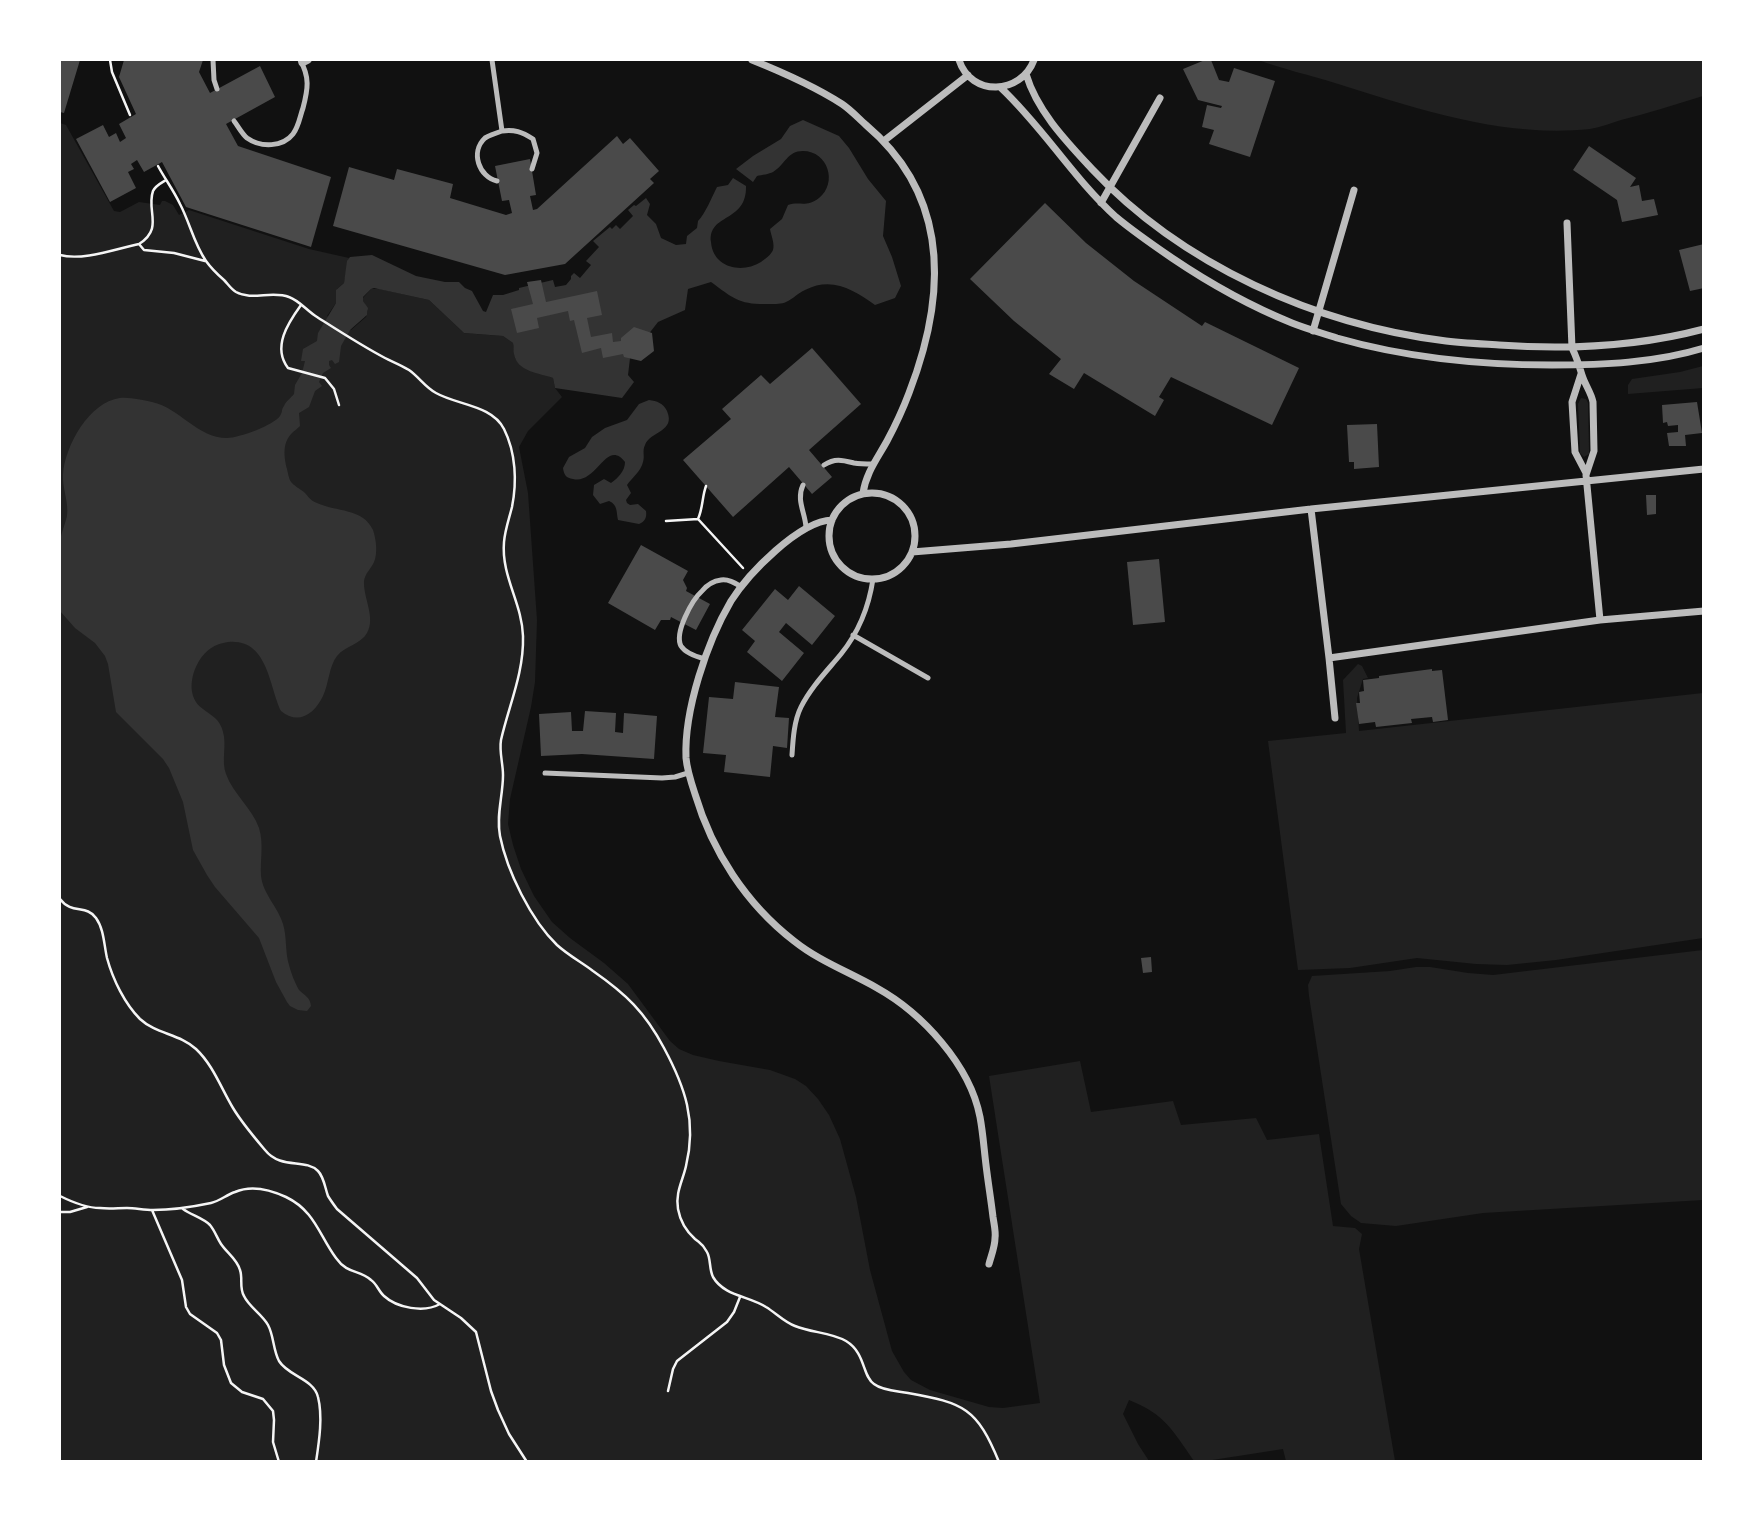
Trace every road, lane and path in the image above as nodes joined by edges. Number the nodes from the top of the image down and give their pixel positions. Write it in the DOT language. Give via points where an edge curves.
graph roads {
  1 [pos="110,60"];
  2 [pos="213,60"];
  3 [pos="492,60"];
  4 [pos="752,60"];
  5 [pos="959,60"];
  6 [pos="1034,60"];
  7 [pos="303,61"];
  8 [pos="1026,74"];
  9 [pos="968,75"];
  10 [pos="1000,87"];
  11 [pos="217,89"];
  12 [pos="1160,98"];
  13 [pos="130,115"];
  14 [pos="234,121"];
  15 [pos="502,131"];
  16 [pos="885,140"];
  17 [pos="158,166"];
  18 [pos="532,169"];
  19 [pos="166,180"];
  20 [pos="497,181"];
  21 [pos="1110,188"];
  22 [pos="1354,190"];
  23 [pos="1101,203"];
  24 [pos="1567,223"];
  25 [pos="139,244"];
  26 [pos="60,255"];
  27 [pos="205,261"];
  28 [pos="301,305"];
  29 [pos="1319,311"];
  30 [pos="1703,329"];
  31 [pos="1313,331"];
  32 [pos="1572,348"];
  33 [pos="1703,348"];
  34 [pos="1581,369"];
  35 [pos="339,405"];
  36 [pos="873,464"];
  37 [pos="824,466"];
  38 [pos="1703,469"];
  39 [pos="1587,478"];
  40 [pos="803,485"];
  41 [pos="706,486"];
  42 [pos="863,494"];
  43 [pos="1311,509"];
  44 [pos="698,519"];
  45 [pos="832,520"];
  46 [pos="666,521"];
  47 [pos="806,527"];
  48 [pos="912,552"];
  49 [pos="751,576"];
  50 [pos="873,579"];
  51 [pos="742,587"];
  52 [pos="1703,611"];
  53 [pos="1600,620"];
  54 [pos="853,635"];
  55 [pos="1329,658"];
  56 [pos="705,659"];
  57 [pos="928,678"];
  58 [pos="1335,718"];
  59 [pos="792,755"];
  60 [pos="545,773"];
  61 [pos="688,773"];
  62 [pos="60,899"];
  63 [pos="60,1196"];
  64 [pos="87,1207"];
  65 [pos="181,1208"];
  66 [pos="152,1210"];
  67 [pos="60,1212"];
  68 [pos="989,1264"];
  69 [pos="740,1297"];
  70 [pos="440,1304"];
  71 [pos="668,1391"];
  72 [pos="279,1461"];
  73 [pos="316,1461"];
  74 [pos="527,1461"];
  75 [pos="999,1461"];
  1 -- 13 [label="path"];
  2 -- 11 [label="lane"];
  3 -- 15 [label="lane"];
  4 -- 16 [label="street" via="844,105"];
  5 -- 9 [label="street"];
  6 -- 8 [label="street"];
  7 -- 14 [label="lane" via="307,91 297,128 286,141 270,145 248,139"];
  8 -- 10 [label="street"];
  8 -- 21 [label="street" via="1037,102"];
  9 -- 10 [label="street" via="988,87"];
  9 -- 16 [label="street"];
  10 -- 23 [label="street"];
  12 -- 21 [label="street"];
  15 -- 18 [label="lane" via="518,131 533,139 537,153"];
  15 -- 20 [label="lane" via="486,138 478,156 484,175"];
  16 -- 36 [label="street" via="903,163 925,210 933,243 935,286 930,326 909,393"];
  17 -- 19 [label="path"];
  19 -- 25 [label="path" via="153,191 150,234"];
  19 -- 27 [label="path"];
  21 -- 23 [label="street"];
  21 -- 29 [label="street" via="1153,224 1210,261 1268,292"];
  22 -- 29 [label="street"];
  23 -- 31 [label="street" via="1210,282"];
  24 -- 32 [label="street"];
  25 -- 26 [label="path" via="77,257"];
  25 -- 27 [label="path" via="144,250"];
  27 -- 28 [label="path" via="236,292 279,294"];
  28 -- 35 [label="path" via="282,338 286,366 325,378"];
  28 -- 69 [label="path" via="407,369 435,392 492,416 505,430 515,475 505,557 523,642 517,686 500,743 501,841 518,887 545,931 635,1005 664,1049 691,1119 690,1150 677,1197 680,1215 705,1248 716,1281"];
  29 -- 31 [label="street"];
  29 -- 32 [label="street" via="1448,341"];
  30 -- 32 [label="street" via="1640,343"];
  31 -- 34 [label="street" via="1439,359"];
  32 -- 34 [label="street"];
  33 -- 34 [label="street"];
  34 -- 39 [label="street" via="1593,402 1594,451"];
  34 -- 39 [label="street" via="1572,402 1575,452"];
  36 -- 37 [label="lane" via="843,459"];
  36 -- 42 [label="street"];
  38 -- 39 [label="street"];
  39 -- 43 [label="street"];
  39 -- 53 [label="street"];
  40 -- 47 [label="lane" via="800,500"];
  41 -- 44 [label="path"];
  42 -- 45 [label="street" via="850,498"];
  42 -- 48 [label="street" via="889,496 909,513 915,539"];
  43 -- 48 [label="street"];
  43 -- 55 [label="street"];
  44 -- 46 [label="path"];
  44 -- 49 [label="path"];
  45 -- 47 [label="street"];
  45 -- 50 [label="street" via="829,532 834,557 852,575"];
  47 -- 49 [label="street"];
  48 -- 50 [label="street" via="898,571"];
  49 -- 51 [label="street"];
  50 -- 54 [label="lane"];
  51 -- 56 [label="street"];
  51 -- 56 [label="lane" via="726,580 710,584 682,623 682,647"];
  52 -- 53 [label="street"];
  53 -- 55 [label="street"];
  54 -- 57 [label="lane"];
  54 -- 59 [label="lane" via="800,709"];
  55 -- 58 [label="street"];
  56 -- 61 [label="street" via="689,720"];
  60 -- 61 [label="lane" via="662,778"];
  61 -- 68 [label="street" via="713,843 754,904 793,941 911,1011 963,1073 980,1116 995,1238"];
  62 -- 70 [label="path" via="68,908 96,917 114,977 139,1018 199,1052 266,1152 279,1162 318,1171 337,1209 417,1278"];
  63 -- 64 [label="path"];
  64 -- 66 [label="path"];
  64 -- 67 [label="path"];
  65 -- 66 [label="path"];
  65 -- 70 [label="path" via="214,1203 242,1189 276,1193 306,1210 342,1266 370,1278 385,1297 415,1308"];
  65 -- 73 [label="path" via="213,1228 240,1267 244,1298 269,1327 279,1361 316,1391 320,1418"];
  66 -- 72 [label="path" via="182,1280 186,1307 217,1333 231,1383 263,1399 273,1411 273,1442"];
  69 -- 71 [label="path" via="727,1322 677,1361"];
  69 -- 75 [label="path" via="766,1307 789,1324 847,1342 860,1355 875,1385 966,1409 987,1433"];
  70 -- 74 [label="path" via="476,1332 498,1410"];
}
